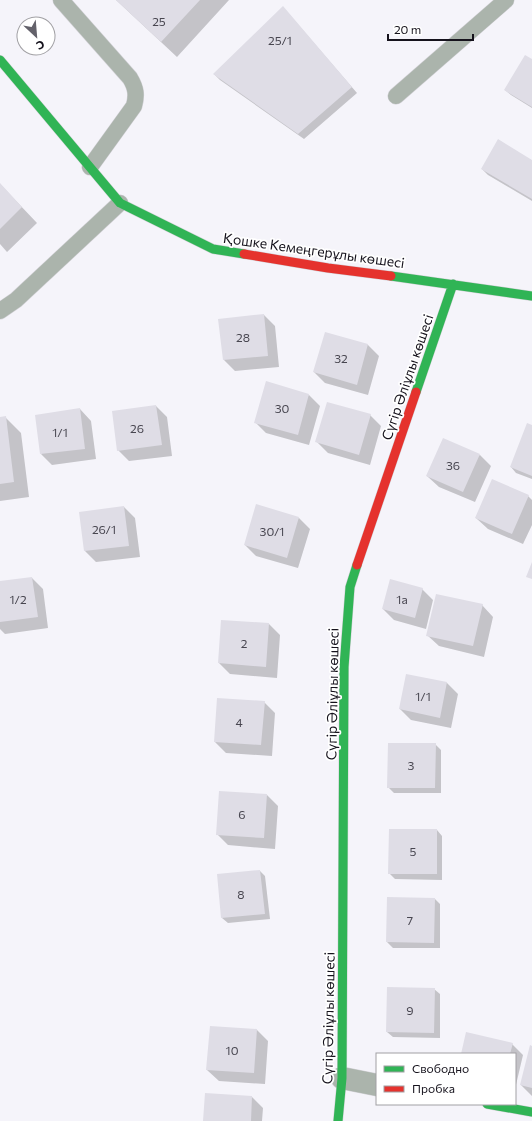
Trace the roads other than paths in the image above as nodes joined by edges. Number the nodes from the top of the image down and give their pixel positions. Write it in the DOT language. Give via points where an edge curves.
graph roads {
  1 [pos="61,0"];
  2 [pos="506,0"];
  3 [pos="0,60"];
  4 [pos="396,96"];
  5 [pos="90,167"];
  6 [pos="120,203"];
  7 [pos="453,284"];
  8 [pos="532,295"];
  9 [pos="0,311"];
  10 [pos="342,1078"];
  11 [pos="376,1085"];
  12 [pos="493,1105"];
  13 [pos="532,1112"];
  14 [pos="338,1121"];
  1 -- 5 [label="lane" via="136,87 137,97 134,106"];
  2 -- 4 [label="lane"];
  3 -- 5 [label="street, Қошке Кемеңгерұлы көшесі"];
  5 -- 6 [label="street, Қошке Кемеңгерұлы көшесі"];
  6 -- 7 [label="street, Қошке Кемеңгерұлы көшесі" via="213,249 328,268"];
  6 -- 9 [label="lane" via="16,300"];
  7 -- 8 [label="street, Қошке Кемеңгерұлы көшесі"];
  7 -- 10 [label="street, Сүгір Әліұлы көшесі" via="350,587 344,667"];
  10 -- 11 [label="street"];
  10 -- 14 [label="street, Сүгір Әліұлы көшесі"];
  12 -- 13 [label="street"];
}
